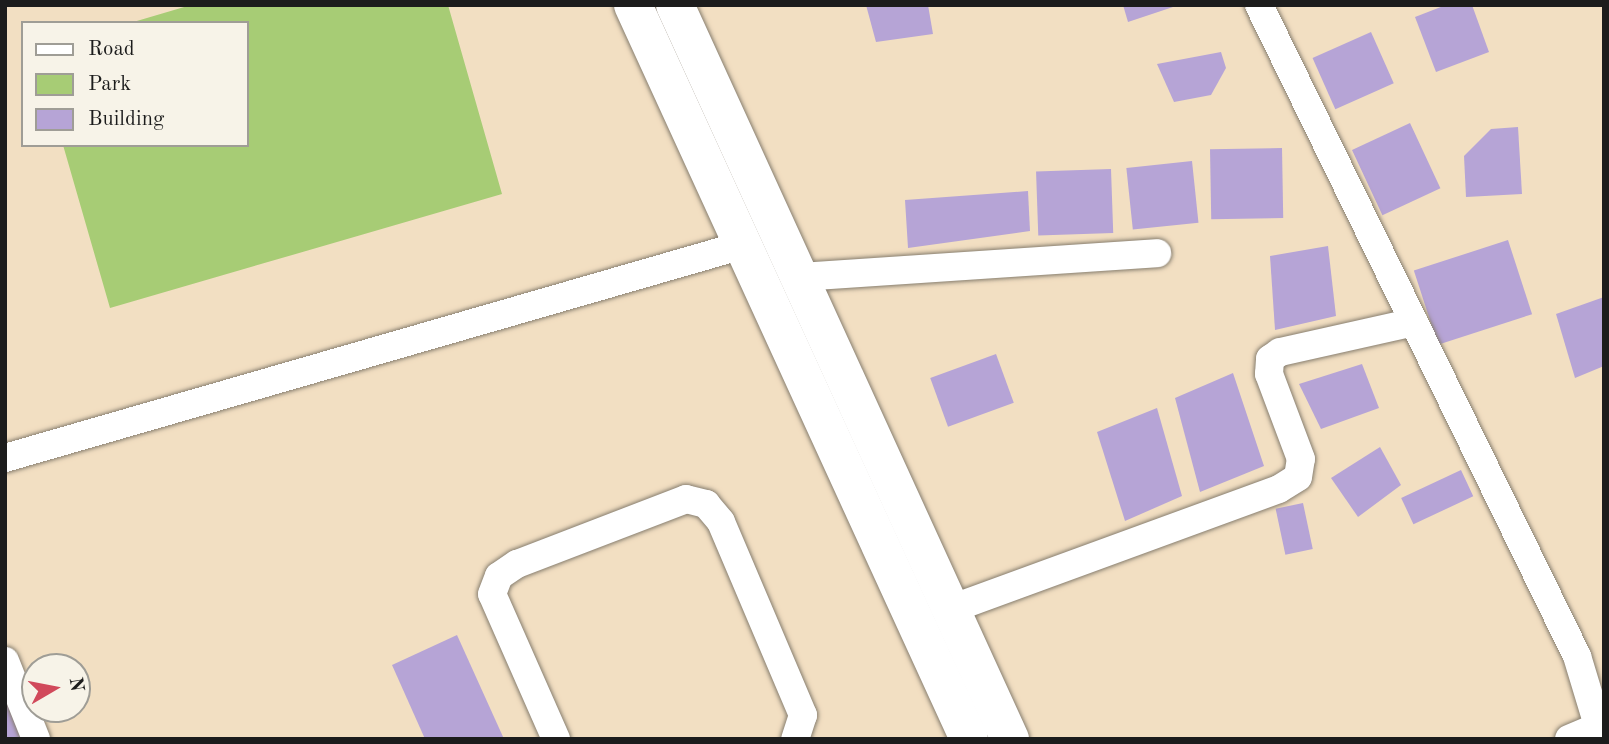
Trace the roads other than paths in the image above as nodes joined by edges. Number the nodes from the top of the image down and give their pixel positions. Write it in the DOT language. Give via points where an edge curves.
graph roads {
  1 [pos="633,5"];
  2 [pos="675,5"];
  3 [pos="1259,5"];
  4 [pos="743,245"];
  5 [pos="1157,253"];
  6 [pos="799,277"];
  7 [pos="1414,322"];
  8 [pos="5,458"];
  9 [pos="951,609"];
  10 [pos="5,661"];
  11 [pos="1005,727"];
  12 [pos="1601,729"];
  13 [pos="960,736"];
  14 [pos="36,739"];
  15 [pos="556,739"];
  16 [pos="795,739"];
  17 [pos="1569,739"];
  1 -- 4 [label="highway"];
  2 -- 6 [label="highway"];
  3 -- 7 [label="street"];
  4 -- 8 [label="street"];
  4 -- 13 [label="highway"];
  5 -- 6 [label="street"];
  6 -- 9 [label="highway"];
  7 -- 9 [label="street" via="1280,352 1270,359 1269,374 1301,459 1298,477 1279,489"];
  7 -- 12 [label="street" via="1577,656"];
  9 -- 11 [label="highway"];
  10 -- 14 [label="street"];
  11 -- 13 [label="street"];
  12 -- 17 [label="street"];
  15 -- 16 [label="street" via="492,594 499,576 517,564 686,499 706,504 721,522 803,715"];
}
